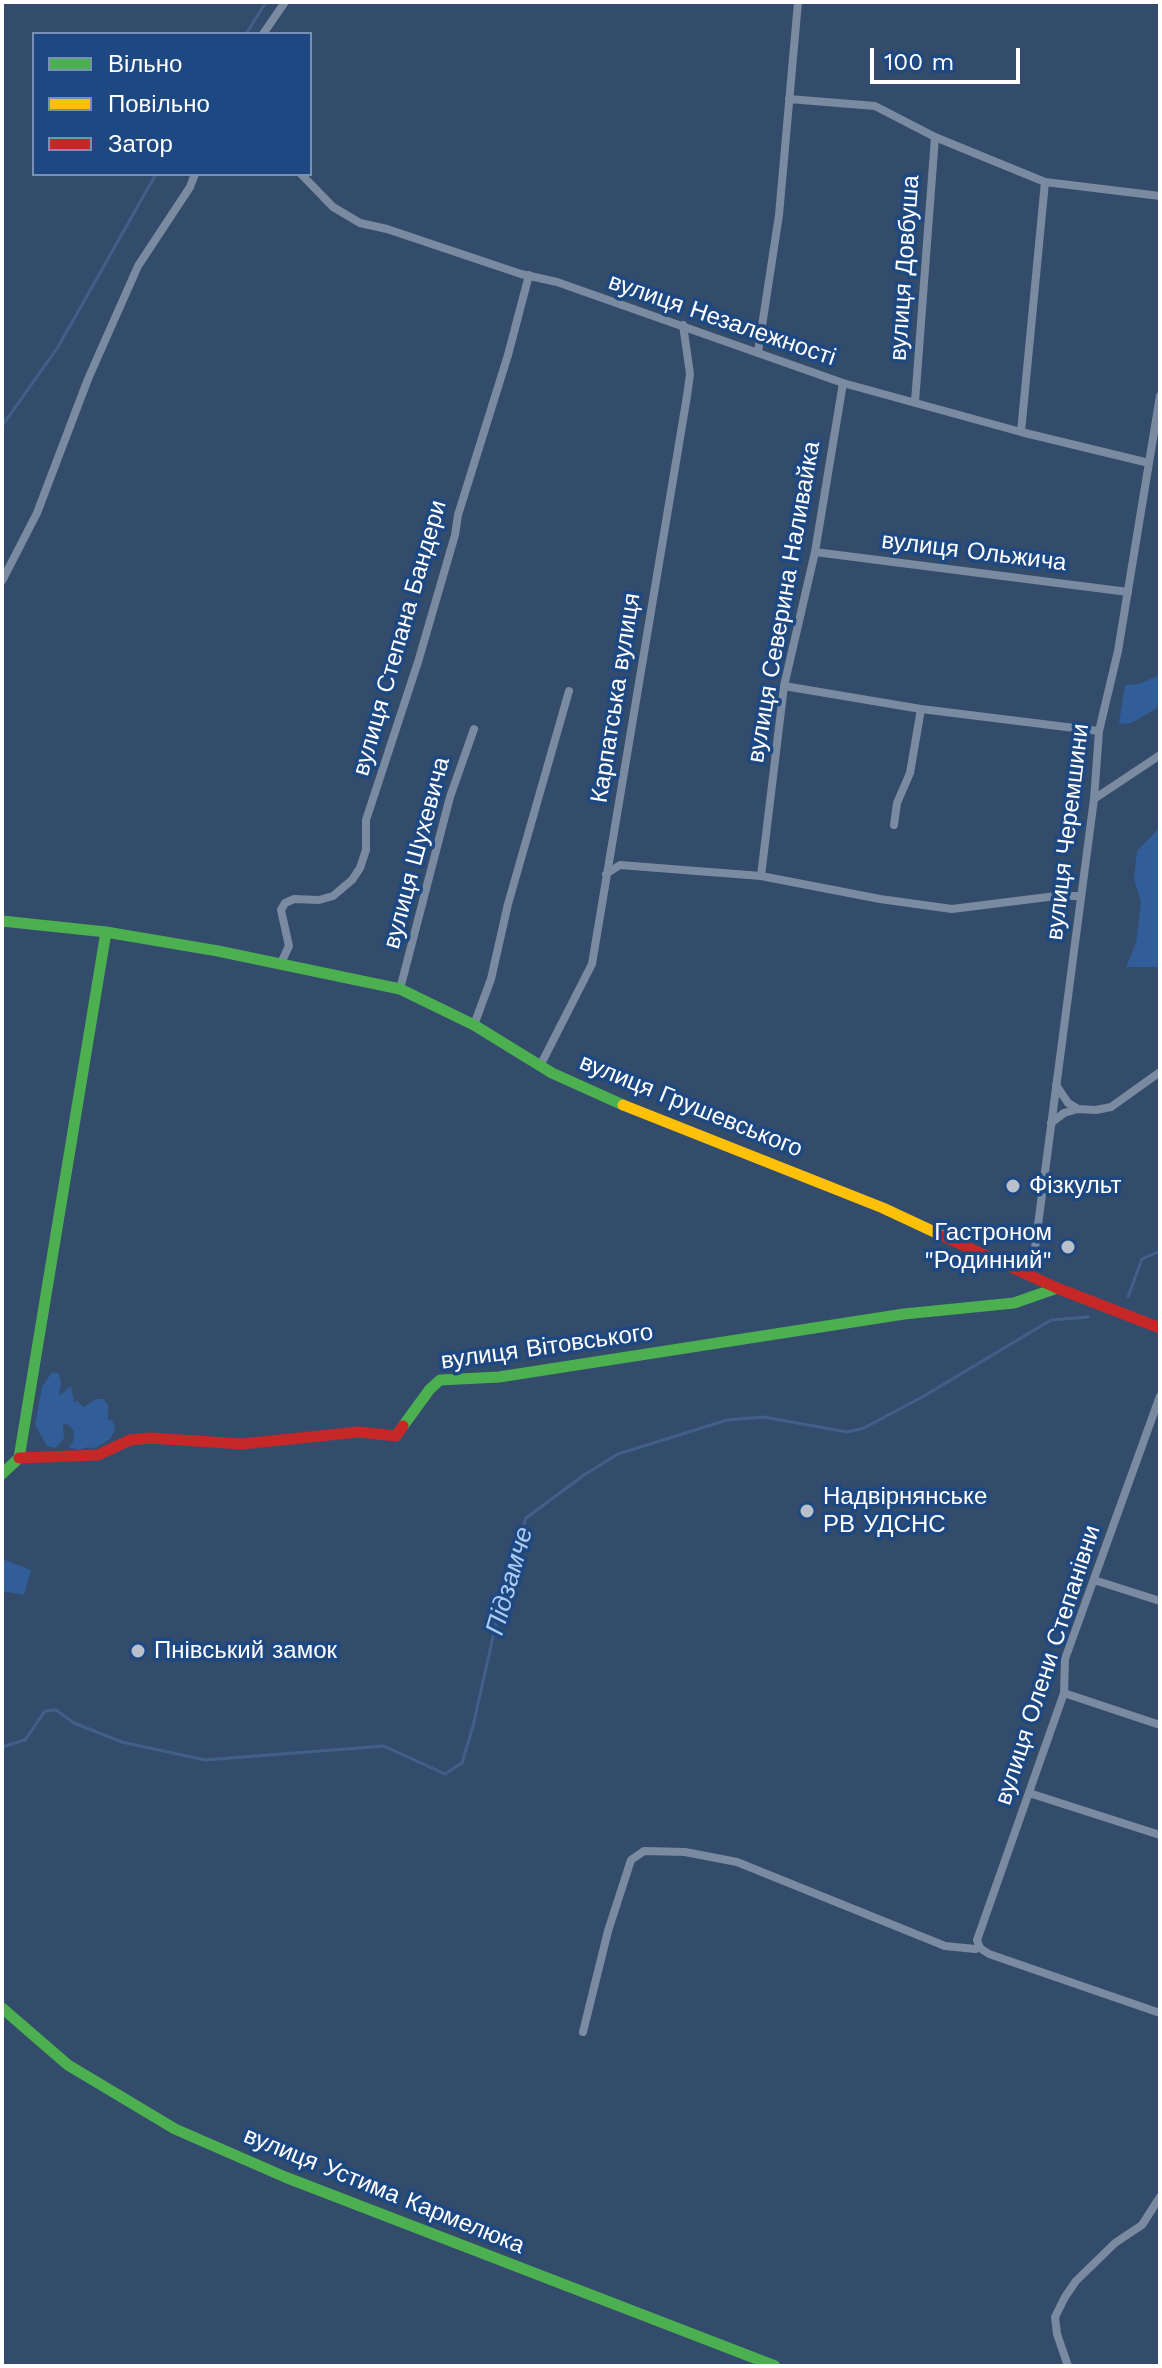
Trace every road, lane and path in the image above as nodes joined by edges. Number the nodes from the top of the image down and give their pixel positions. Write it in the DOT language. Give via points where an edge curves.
graph roads {
  1 [pos="285,2"];
  2 [pos="798,2"];
  3 [pos="264,32"];
  4 [pos="789,99"];
  5 [pos="935,137"];
  6 [pos="194,176"];
  7 [pos="303,176"];
  8 [pos="1045,182"];
  9 [pos="1160,196"];
  10 [pos="529,275"];
  11 [pos="683,325"];
  12 [pos="758,352"];
  13 [pos="843,383"];
  14 [pos="1160,396"];
  15 [pos="915,402"];
  16 [pos="1021,432"];
  17 [pos="1149,463"];
  18 [pos="815,552"];
  19 [pos="2,581"];
  20 [pos="1128,592"];
  21 [pos="784,686"];
  22 [pos="569,691"];
  23 [pos="921,709"];
  24 [pos="474,729"];
  25 [pos="1099,731"];
  26 [pos="1160,755"];
  27 [pos="1094,799"];
  28 [pos="894,825"];
  29 [pos="606,874"];
  30 [pos="761,876"];
  31 [pos="1081,896"];
  32 [pos="2,921"];
  33 [pos="106,932"];
  34 [pos="281,963"];
  35 [pos="400,989"];
  36 [pos="474,1025"];
  37 [pos="540,1066"];
  38 [pos="1160,1072"];
  39 [pos="1056,1085"];
  40 [pos="1078,1109"];
  41 [pos="1051,1123"];
  42 [pos="1029,1274"];
  43 [pos="1057,1288"];
  44 [pos="1160,1328"];
  45 [pos="1160,1396"];
  46 [pos="19,1458"];
  47 [pos="2,1474"];
  48 [pos="1094,1580"];
  49 [pos="1160,1601"];
  50 [pos="1064,1693"];
  51 [pos="1160,1725"];
  52 [pos="1029,1793"];
  53 [pos="1160,1835"];
  54 [pos="978,1948"];
  55 [pos="2,2008"];
  56 [pos="1160,2013"];
  57 [pos="583,2032"];
  58 [pos="1160,2197"];
  59 [pos="775,2366"];
  60 [pos="1068,2366"];
  1 -- 3 [label="street"];
  2 -- 4 [label="street"];
  4 -- 5 [label="street" via="875,106"];
  4 -- 12 [label="street" via="779,215"];
  5 -- 8 [label="street"];
  5 -- 15 [label="street, вулиця Довбуша"];
  6 -- 19 [label="street" via="138,266 37,513"];
  7 -- 10 [label="street, вулиця Незалежності" via="333,207 360,223"];
  8 -- 9 [label="street"];
  8 -- 16 [label="street"];
  10 -- 11 [label="street, вулиця Незалежності"];
  10 -- 34 [label="street, вулиця Степана Бандери" via="418,662 366,820 360,868 333,896 285,903 281,910 289,946"];
  11 -- 12 [label="street, вулиця Незалежності"];
  11 -- 29 [label="street, Карпатська вулиця" via="690,374 687,396"];
  12 -- 13 [label="street, вулиця Незалежності"];
  13 -- 15 [label="street, вулиця Незалежності"];
  13 -- 18 [label="street, вулиця Северина Наливайка"];
  14 -- 17 [label="street, вулиця Черемшини"];
  15 -- 16 [label="street, вулиця Незалежності"];
  16 -- 17 [label="street, вулиця Незалежності"];
  17 -- 20 [label="street, вулиця Черемшини"];
  18 -- 20 [label="street, вулиця Ольжича"];
  18 -- 21 [label="street, вулиця Северина Наливайка"];
  20 -- 25 [label="street, вулиця Черемшини"];
  21 -- 23 [label="street"];
  21 -- 30 [label="street, вулиця Северина Наливайка"];
  22 -- 36 [label="street"];
  23 -- 25 [label="street"];
  23 -- 28 [label="street"];
  24 -- 35 [label="street, вулиця Шухевича" via="450,797"];
  25 -- 27 [label="street, вулиця Черемшини"];
  26 -- 27 [label="street"];
  27 -- 31 [label="street, вулиця Черемшини"];
  29 -- 30 [label="street" via="620,865"];
  29 -- 37 [label="street, Карпатська вулиця" via="592,964"];
  30 -- 31 [label="street" via="952,909"];
  31 -- 39 [label="street, вулиця Черемшини"];
  32 -- 33 [label="street, вулиця Грушевського"];
  33 -- 34 [label="street, вулиця Грушевського"];
  33 -- 46 [label="street"];
  34 -- 35 [label="street, вулиця Грушевського"];
  35 -- 36 [label="street, вулиця Грушевського"];
  36 -- 37 [label="street, вулиця Грушевського"];
  37 -- 42 [label="street, вулиця Грушевського" via="652,1119 883,1208"];
  38 -- 40 [label="street" via="1111,1107"];
  39 -- 40 [label="street"];
  39 -- 41 [label="street, вулиця Черемшини"];
  40 -- 41 [label="street"];
  41 -- 42 [label="street, вулиця Черемшини"];
  42 -- 43 [label="street, вулиця Грушевського"];
  43 -- 44 [label="street, вулиця Грушевського"];
  43 -- 46 [label="street, вулиця Вітовського" via="1014,1303 904,1314 499,1377 440,1380 396,1436 359,1432 242,1444 150,1438 130,1440 98,1455"];
  45 -- 48 [label="street, вулиця Олени Степанівни"];
  46 -- 47 [label="street"];
  48 -- 49 [label="street"];
  48 -- 50 [label="street, вулиця Олени Степанівни" via="1065,1659"];
  50 -- 51 [label="street"];
  50 -- 52 [label="street, вулиця Олени Степанівни"];
  52 -- 53 [label="street"];
  52 -- 54 [label="street, вулиця Олени Степанівни"];
  54 -- 56 [label="street"];
  54 -- 57 [label="street" via="945,1946 737,1862 644,1851 631,1860"];
  55 -- 59 [label="street, вулиця Устима Кармелюка" via="68,2065 175,2129 285,2177"];
  58 -- 60 [label="street" via="1142,2225 1115,2243 1065,2297 1055,2317"];
}
